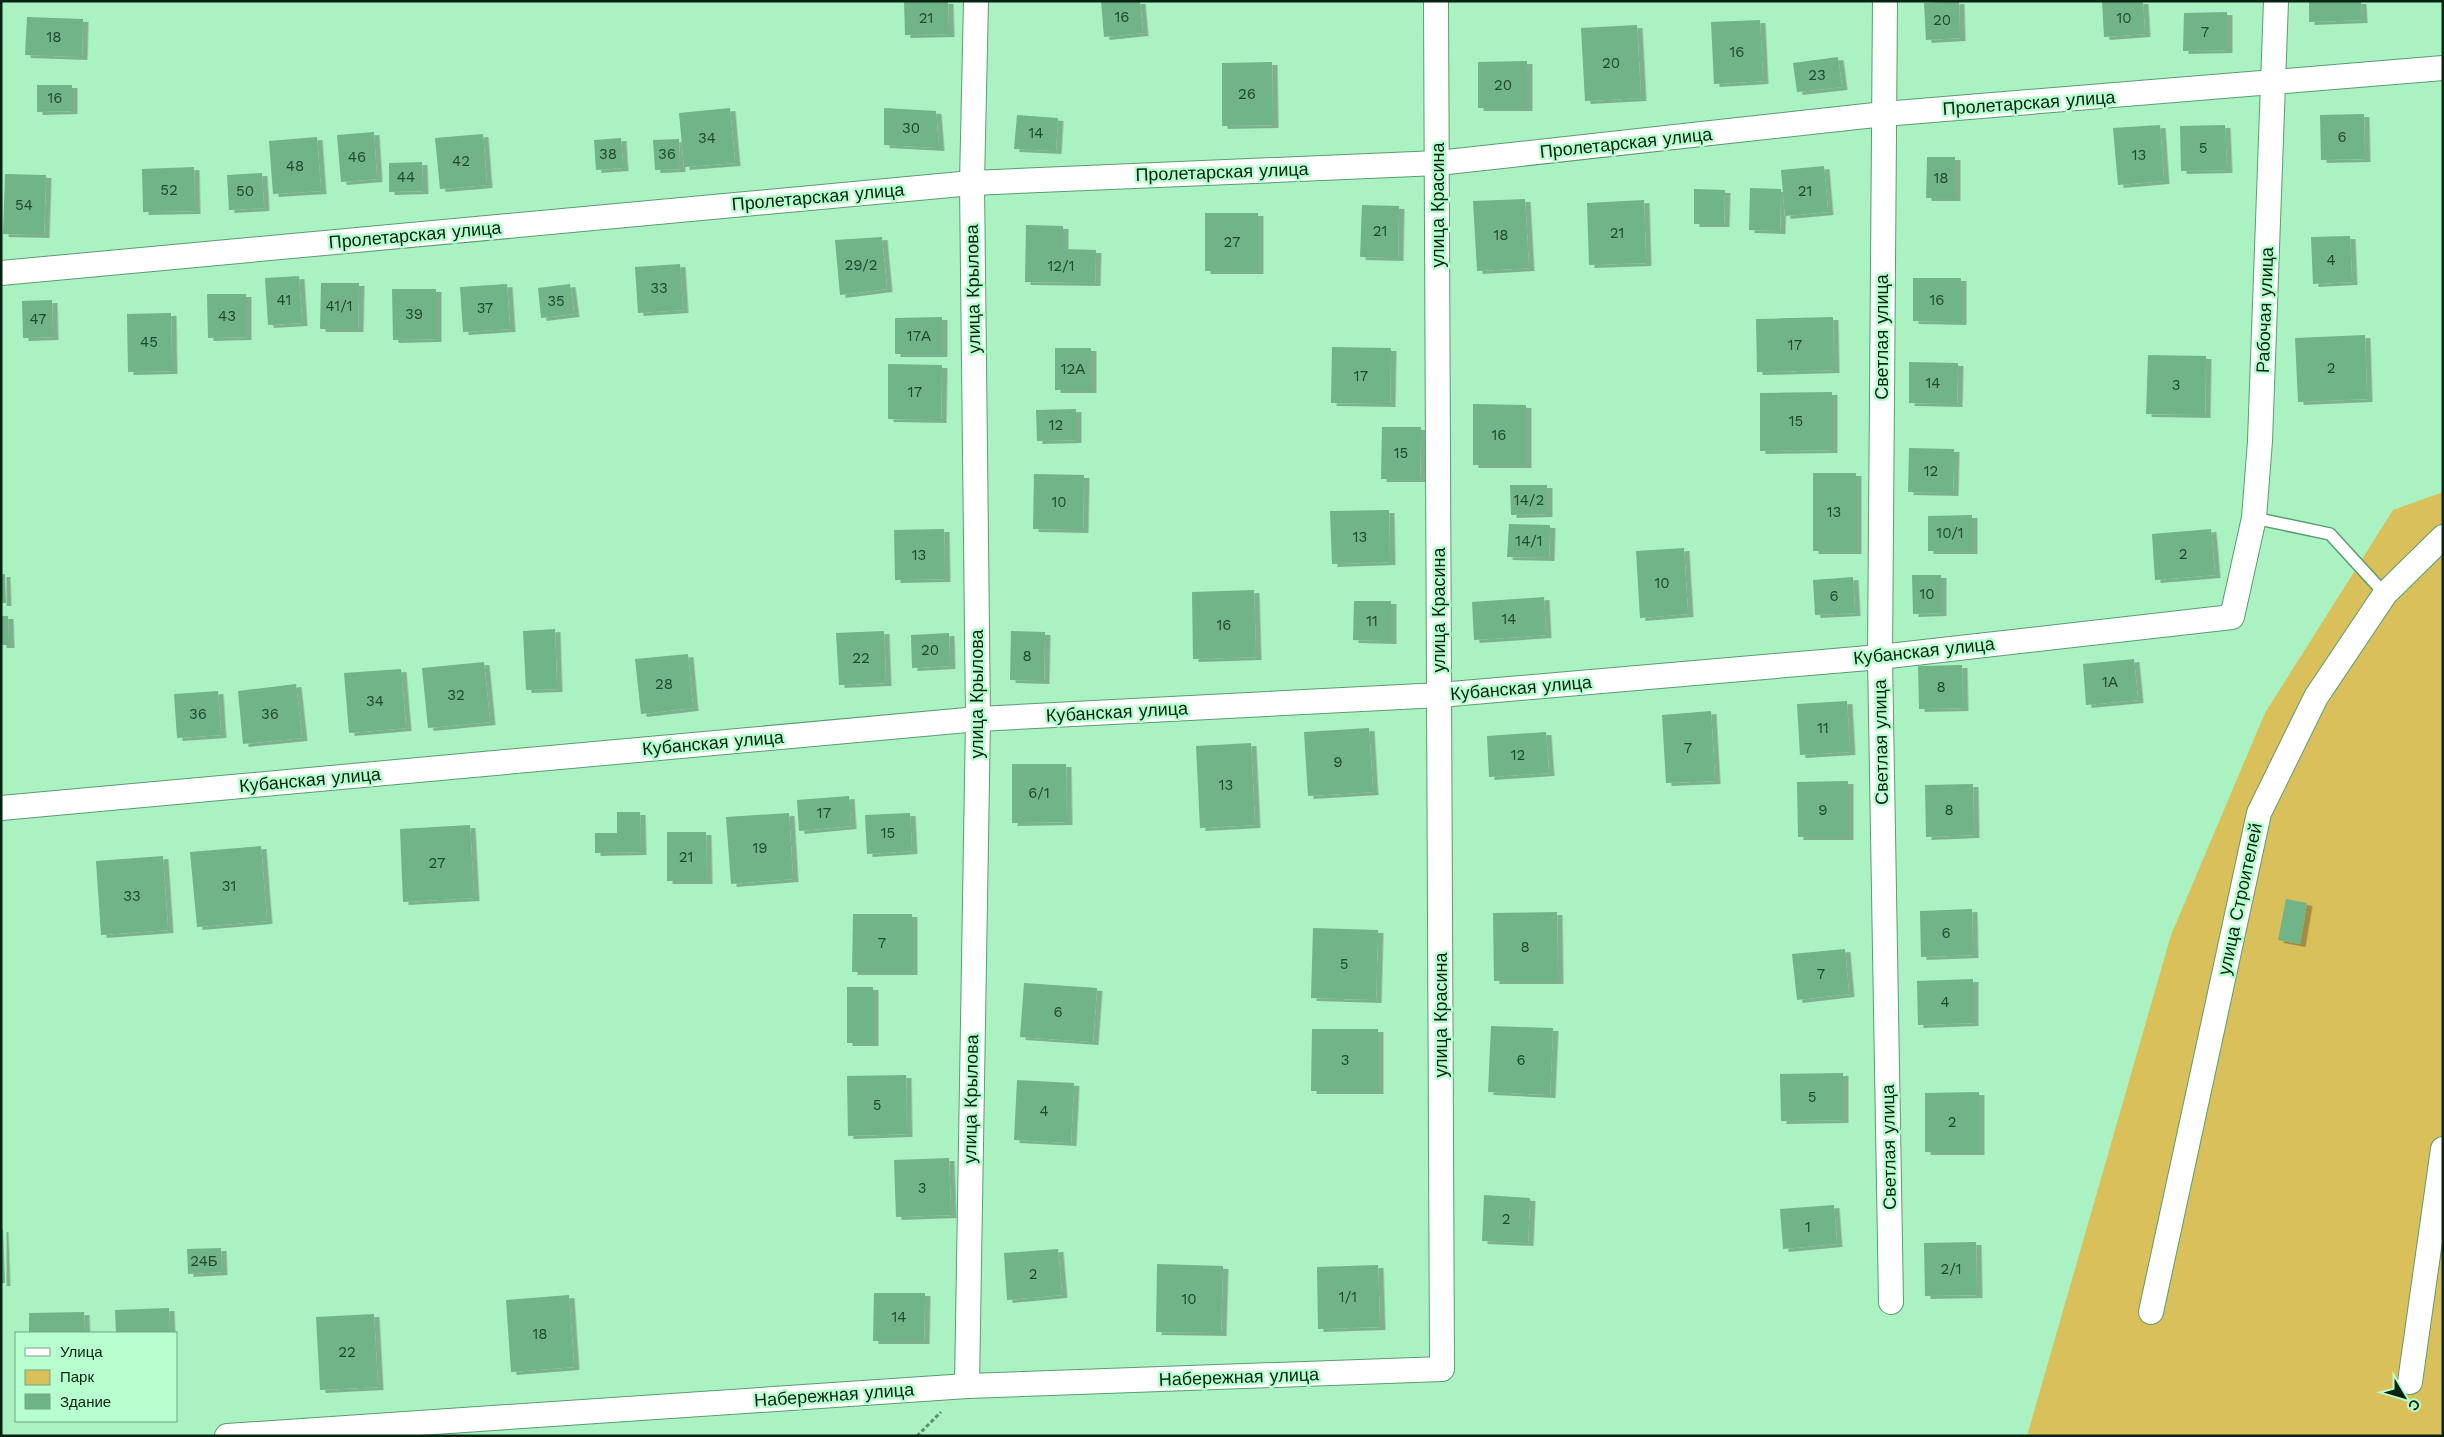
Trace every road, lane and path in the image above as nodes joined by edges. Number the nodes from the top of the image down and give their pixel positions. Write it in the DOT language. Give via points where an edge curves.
graph roads {
  1 [pos="976,1"];
  2 [pos="1436,1"];
  3 [pos="1885,1"];
  4 [pos="2276,1"];
  5 [pos="2443,68"];
  6 [pos="2273,84"];
  7 [pos="1884,114"];
  8 [pos="1438,163"];
  9 [pos="972,183"];
  10 [pos="1,273"];
  11 [pos="2254,518"];
  12 [pos="2443,537"];
  13 [pos="2385,594"];
  14 [pos="2232,617"];
  15 [pos="1880,657"];
  16 [pos="1440,695"];
  17 [pos="978,718"];
  18 [pos="1,808"];
  19 [pos="2443,1149"];
  20 [pos="1891,1302"];
  21 [pos="2151,1312"];
  22 [pos="1442,1370"];
  23 [pos="2410,1382"];
  24 [pos="967,1386"];
  25 [pos="227,1436"];
  1 -- 9 [label="street, улица Крылова"];
  2 -- 8 [label="street, улица Красина"];
  3 -- 7 [label="street, Светлая улица"];
  4 -- 6 [label="street, Рабочая улица"];
  5 -- 6 [label="street, Пролетарская улица"];
  6 -- 7 [label="street, Пролетарская улица"];
  6 -- 11 [label="street, Рабочая улица" via="2260,441"];
  7 -- 8 [label="street, Пролетарская улица"];
  7 -- 15 [label="street, Светлая улица"];
  8 -- 9 [label="street, Пролетарская улица"];
  8 -- 16 [label="street, улица Красина"];
  9 -- 10 [label="street, Пролетарская улица"];
  9 -- 17 [label="street, улица Крылова"];
  11 -- 13 [label="lane" via="2330,534"];
  11 -- 14 [label="street, Рабочая улица"];
  12 -- 13 [label="street, улица Строителей"];
  13 -- 21 [label="street, улица Строителей" via="2316,697 2259,813"];
  14 -- 15 [label="street, Кубанская улица"];
  15 -- 16 [label="street, Кубанская улица"];
  15 -- 20 [label="street, Светлая улица"];
  16 -- 17 [label="street, Кубанская улица"];
  16 -- 22 [label="street, улица Красина"];
  17 -- 18 [label="street, Кубанская улица"];
  17 -- 24 [label="street, улица Крылова"];
  19 -- 23 [label="street"];
  22 -- 24 [label="street, Набережная улица"];
  24 -- 25 [label="street, Набережная улица"];
}
